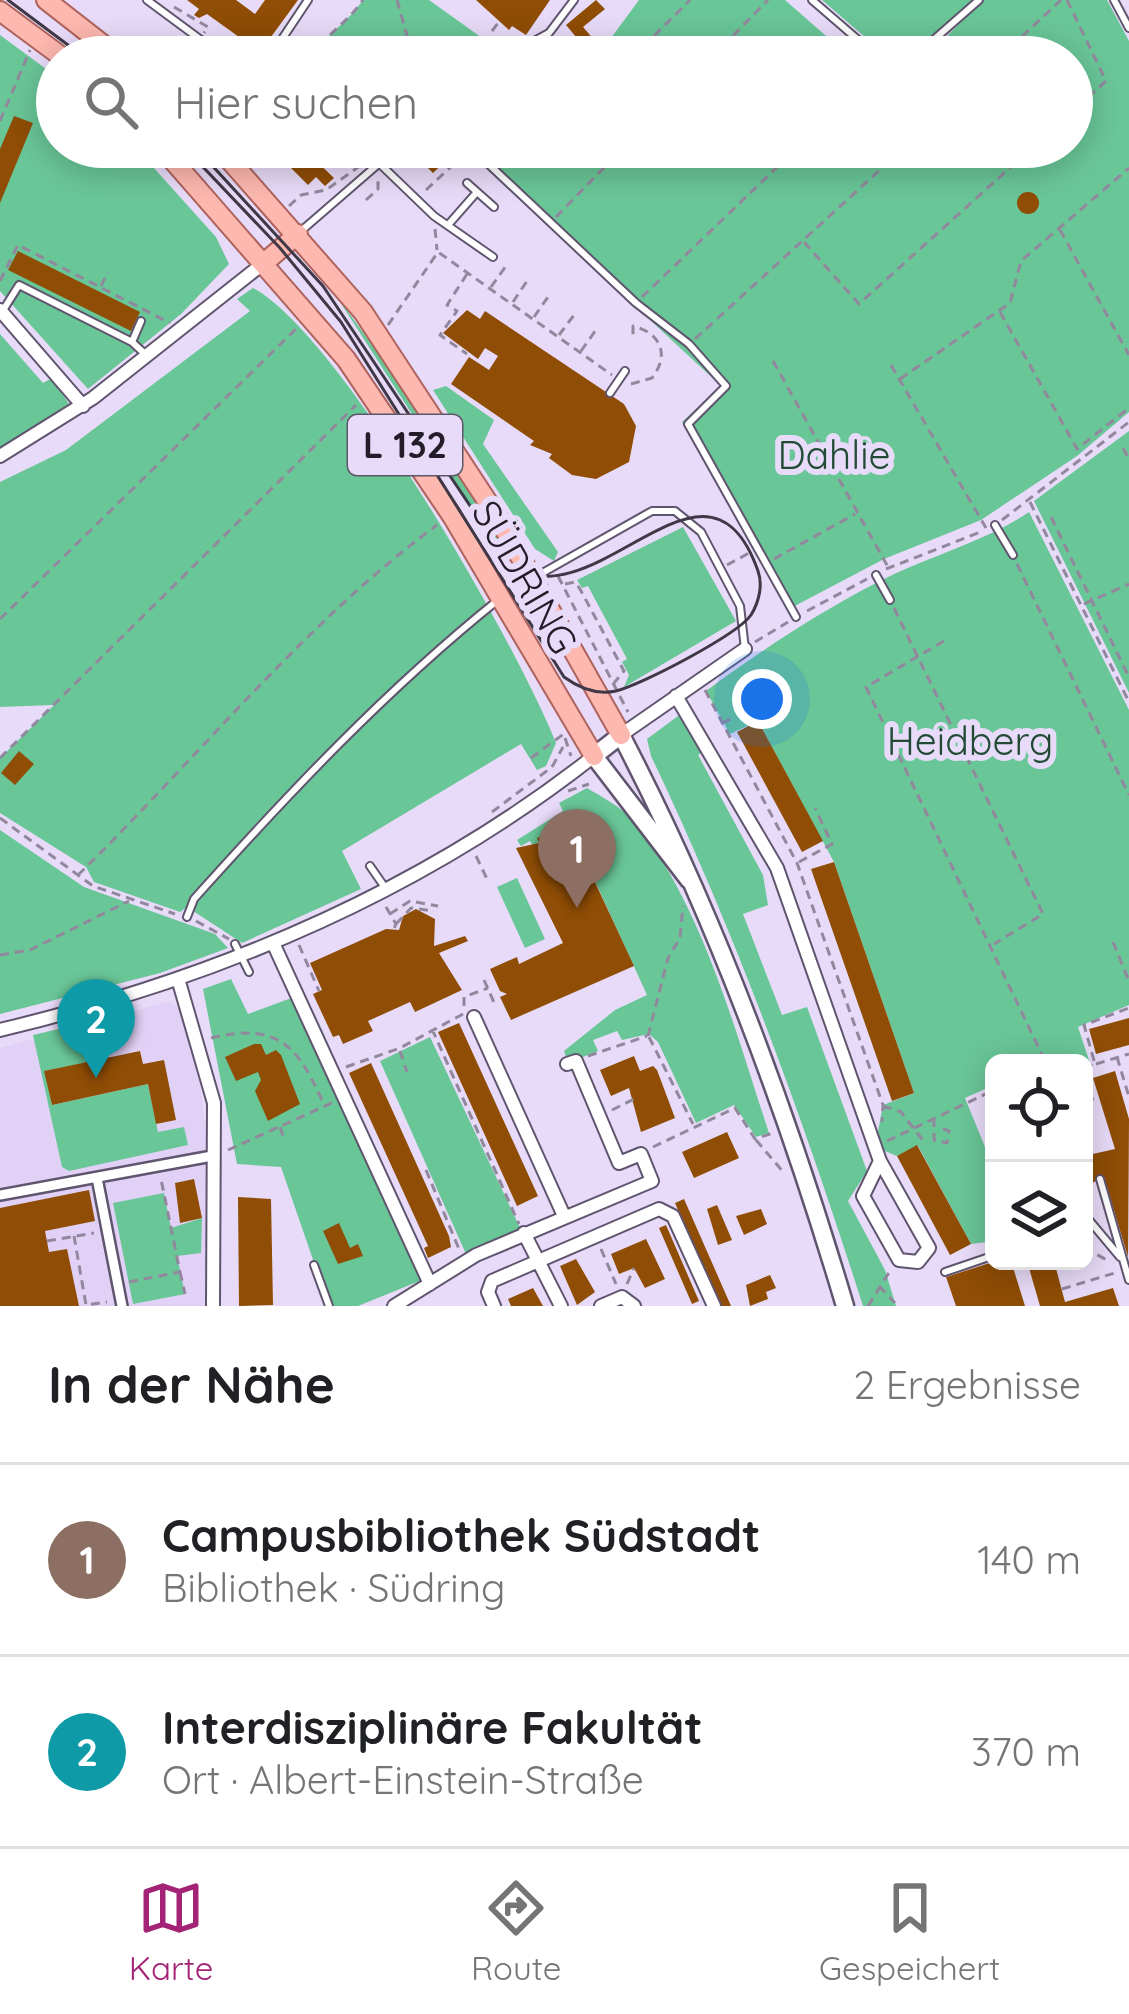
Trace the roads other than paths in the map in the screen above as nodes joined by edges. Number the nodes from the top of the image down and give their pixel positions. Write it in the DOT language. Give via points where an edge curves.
graph roads {
  1 [pos="46,0"];
  2 [pos="147,0"];
  3 [pos="308,0"];
  4 [pos="574,0"];
  5 [pos="812,0"];
  6 [pos="979,0"];
  7 [pos="1114,0"];
  8 [pos="0,11"];
  9 [pos="1129,28"];
  10 [pos="91,36"];
  11 [pos="196,36"];
  12 [pos="284,36"];
  13 [pos="543,36"];
  14 [pos="854,36"];
  15 [pos="938,36"];
  16 [pos="36,38"];
  17 [pos="180,168"];
  18 [pos="238,168"];
  19 [pos="373,168"];
  20 [pos="384,168"];
  21 [pos="493,168"];
  22 [pos="467,184"];
  23 [pos="477,192"];
  24 [pos="494,207"];
  25 [pos="448,225"];
  26 [pos="298,234"];
  27 [pos="493,257"];
  28 [pos="265,262"];
  29 [pos="1,311"];
  30 [pos="141,321"];
  31 [pos="132,342"];
  32 [pos="148,357"];
  33 [pos="625,371"];
  34 [pos="610,393"];
  35 [pos="83,406"];
  36 [pos="0,456"];
  37 [pos="991,527"];
  38 [pos="1012,555"];
  39 [pos="876,575"];
  40 [pos="534,578"];
  41 [pos="502,598"];
  42 [pos="890,600"];
  43 [pos="796,616"];
  44 [pos="745,649"];
  45 [pos="676,696"];
  46 [pos="621,735"];
  47 [pos="594,756"];
  48 [pos="370,866"];
  49 [pos="689,880"];
  50 [pos="384,896"];
  51 [pos="187,917"];
  52 [pos="274,944"];
  53 [pos="238,951"];
  54 [pos="249,972"];
  55 [pos="179,982"];
  56 [pos="469,1016"];
  57 [pos="0,1030"];
  58 [pos="572,1063"];
  59 [pos="877,1154"];
  60 [pos="212,1156"];
  61 [pos="97,1178"];
  62 [pos="1100,1179"];
  63 [pos="0,1195"];
  64 [pos="564,1216"];
  65 [pos="1093,1225"];
  66 [pos="524,1233"];
  67 [pos="985,1258"];
  68 [pos="1123,1260"];
  69 [pos="537,1262"];
  70 [pos="314,1265"];
  71 [pos="945,1272"];
  72 [pos="1129,1280"];
  73 [pos="430,1284"];
  74 [pos="628,1301"];
  75 [pos="122,1303"];
  76 [pos="213,1306"];
  77 [pos="329,1306"];
  78 [pos="394,1306"];
  79 [pos="494,1306"];
  80 [pos="561,1306"];
  81 [pos="601,1306"];
  82 [pos="714,1306"];
  83 [pos="845,1306"];
  1 -- 10 [label="main road"];
  2 -- 11 [label="lane"];
  3 -- 12 [label="lane"];
  4 -- 13 [label="lane"];
  5 -- 14 [label="lane"];
  6 -- 15 [label="lane"];
  7 -- 9 [label="lane"];
  8 -- 16 [label="main road"];
  17 -- 28 [label="main road, SÜDRING / L 132"];
  18 -- 26 [label="main road, SÜDRING / L 132"];
  19 -- 26 [label="lane"];
  20 -- 25 [label="lane"];
  21 -- 43 [label="lane" via="726,386 688,424"];
  22 -- 23 [label="lane"];
  23 -- 24 [label="lane"];
  23 -- 25 [label="lane"];
  25 -- 27 [label="lane"];
  26 -- 28 [label="main road"];
  26 -- 40 [label="main road, SÜDRING / L 132" via="411,383"];
  28 -- 32 [label="street"];
  28 -- 41 [label="main road, SÜDRING / L 132" via="346,359"];
  29 -- 31 [label="lane" via="19,285"];
  29 -- 35 [label="street"];
  30 -- 31 [label="lane"];
  31 -- 32 [label="lane"];
  32 -- 35 [label="street"];
  33 -- 34 [label="lane"];
  35 -- 36 [label="street"];
  37 -- 38 [label="lane"];
  39 -- 42 [label="lane"];
  40 -- 44 [label="lane, SÜDRING" via="665,508 701,532 740,606"];
  40 -- 46 [label="main road, SÜDRING / L 132"];
  41 -- 47 [label="main road, SÜDRING / L 132"];
  41 -- 51 [label="lane" via="309,771 194,899"];
  44 -- 45 [label="street"];
  45 -- 46 [label="street"];
  45 -- 59 [label="street" via="777,868"];
  46 -- 47 [label="main road"];
  46 -- 49 [label="main road, SÜDRING / L 132"];
  47 -- 49 [label="main road, SÜDRING / L 132"];
  47 -- 50 [label="street"];
  48 -- 50 [label="lane"];
  49 -- 83 [label="main road, SÜDRING / L 132" via="766,1070"];
  50 -- 52 [label="street"];
  52 -- 53 [label="street"];
  52 -- 73 [label="street"];
  53 -- 54 [label="lane"];
  53 -- 55 [label="street"];
  55 -- 57 [label="street"];
  55 -- 76 [label="street" via="214,1103"];
  56 -- 64 [label="street"];
  58 -- 64 [label="street" via="619,1163 640,1154 652,1180"];
  59 -- 59 [label="street" via="863,1196 899,1260 918,1262 929,1248"];
  60 -- 61 [label="street"];
  61 -- 63 [label="street"];
  61 -- 75 [label="street"];
  62 -- 68 [label="lane"];
  64 -- 66 [label="street"];
  65 -- 68 [label="lane"];
  66 -- 69 [label="street"];
  66 -- 73 [label="street"];
  67 -- 71 [label="lane"];
  68 -- 72 [label="lane"];
  69 -- 79 [label="street" via="492,1281"];
  69 -- 80 [label="street"];
  69 -- 82 [label="street" via="668,1211"];
  70 -- 77 [label="lane"];
  73 -- 78 [label="street"];
  74 -- 81 [label="street"];
}
